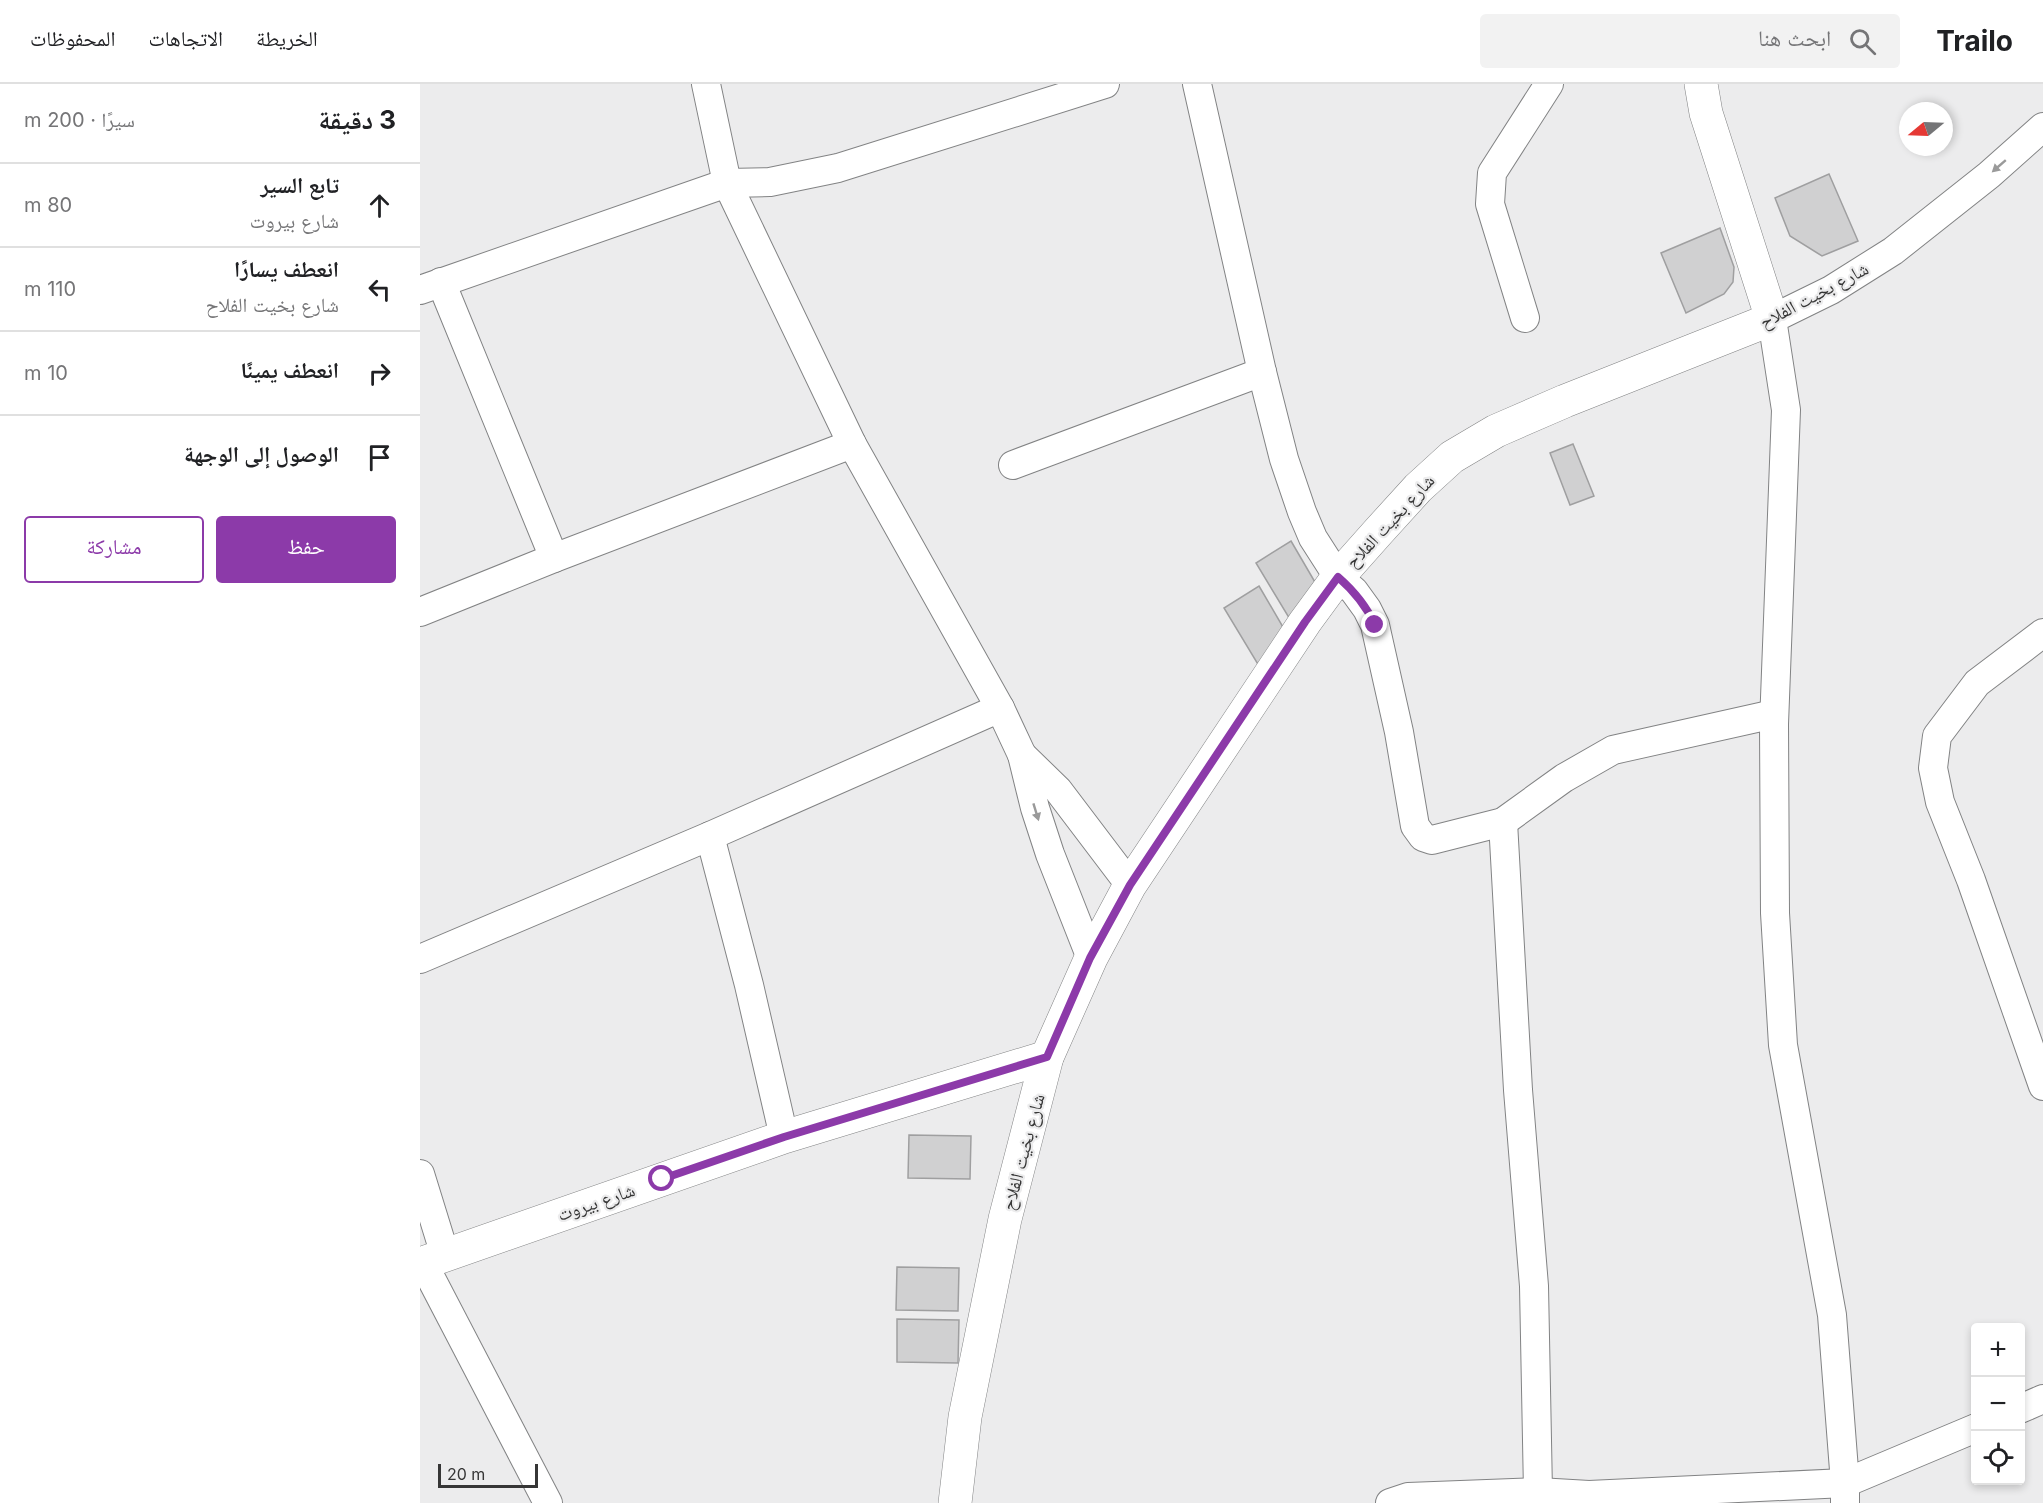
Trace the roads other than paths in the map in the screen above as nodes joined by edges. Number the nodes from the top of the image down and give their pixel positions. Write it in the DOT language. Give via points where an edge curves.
graph roads {
  1 [pos="706,84"];
  2 [pos="1105,84"];
  3 [pos="1197,84"];
  4 [pos="1549,84"];
  5 [pos="1701,84"];
  6 [pos="2043,127"];
  7 [pos="727,183"];
  8 [pos="430,286"];
  9 [pos="1526,318"];
  10 [pos="1773,319"];
  11 [pos="1262,372"];
  12 [pos="852,444"];
  13 [pos="1013,465"];
  14 [pos="554,558"];
  15 [pos="1338,577"];
  16 [pos="420,612"];
  17 [pos="2043,633"];
  18 [pos="1000,708"];
  19 [pos="1774,714"];
  20 [pos="1022,755"];
  21 [pos="1503,822"];
  22 [pos="710,836"];
  23 [pos="1130,885"];
  24 [pos="1090,958"];
  25 [pos="420,959"];
  26 [pos="1047,1057"];
  27 [pos="2043,1086"];
  28 [pos="784,1137"];
  29 [pos="420,1174"];
  30 [pos="429,1261"];
  31 [pos="2043,1399"];
  32 [pos="2025,1407"];
  33 [pos="1971,1430"];
  34 [pos="1538,1492"];
  35 [pos="1845,1493"];
  36 [pos="1589,1499"];
  37 [pos="548,1503"];
  38 [pos="955,1503"];
  39 [pos="1390,1503"];
  1 -- 7 [label="street"];
  2 -- 7 [label="street" via="838,168 770,182"];
  3 -- 11 [label="street"];
  4 -- 9 [label="street" via="1492,173 1490,204"];
  5 -- 10 [label="street" via="1706,113"];
  6 -- 10 [label="street, شارع بخيت الفلاح, one-way" via="1893,251 1831,290"];
  7 -- 8 [label="street"];
  7 -- 12 [label="street"];
  8 -- 14 [label="street"];
  10 -- 15 [label="street, شارع بخيت الفلاح" via="1496,430 1452,457 1418,488"];
  10 -- 19 [label="street" via="1786,410"];
  11 -- 13 [label="street"];
  11 -- 15 [label="street" via="1302,512"];
  12 -- 14 [label="street"];
  12 -- 18 [label="street"];
  14 -- 16 [label="street"];
  15 -- 21 [label="street" via="1354,591 1375,625 1415,826 1423,837 1432,840"];
  15 -- 23 [label="street, شارع بخيت الفلاح"];
  17 -- 27 [label="street" via="1977,683 1937,736 1933,768 1940,802"];
  18 -- 20 [label="street"];
  18 -- 22 [label="street"];
  19 -- 21 [label="street" via="1614,750 1564,778"];
  19 -- 35 [label="street" via="1775,913 1783,1045 1832,1315"];
  20 -- 23 [label="street" via="1058,790"];
  20 -- 24 [label="street, one-way" via="1050,854"];
  21 -- 34 [label="street" via="1534,1286"];
  22 -- 25 [label="street"];
  22 -- 28 [label="street"];
  23 -- 24 [label="street, شارع بخيت الفلاح"];
  24 -- 26 [label="street, شارع بخيت الفلاح"];
  26 -- 28 [label="street, شارع بيروت"];
  26 -- 38 [label="street, شارع بخيت الفلاح" via="1005,1219 965,1417"];
  28 -- 30 [label="street, شارع بيروت"];
  29 -- 30 [label="street"];
  30 -- 37 [label="street"];
  31 -- 32 [label="street"];
  33 -- 35 [label="street"];
  34 -- 36 [label="street"];
  34 -- 39 [label="street" via="1408,1497"];
  35 -- 36 [label="street"];
}
